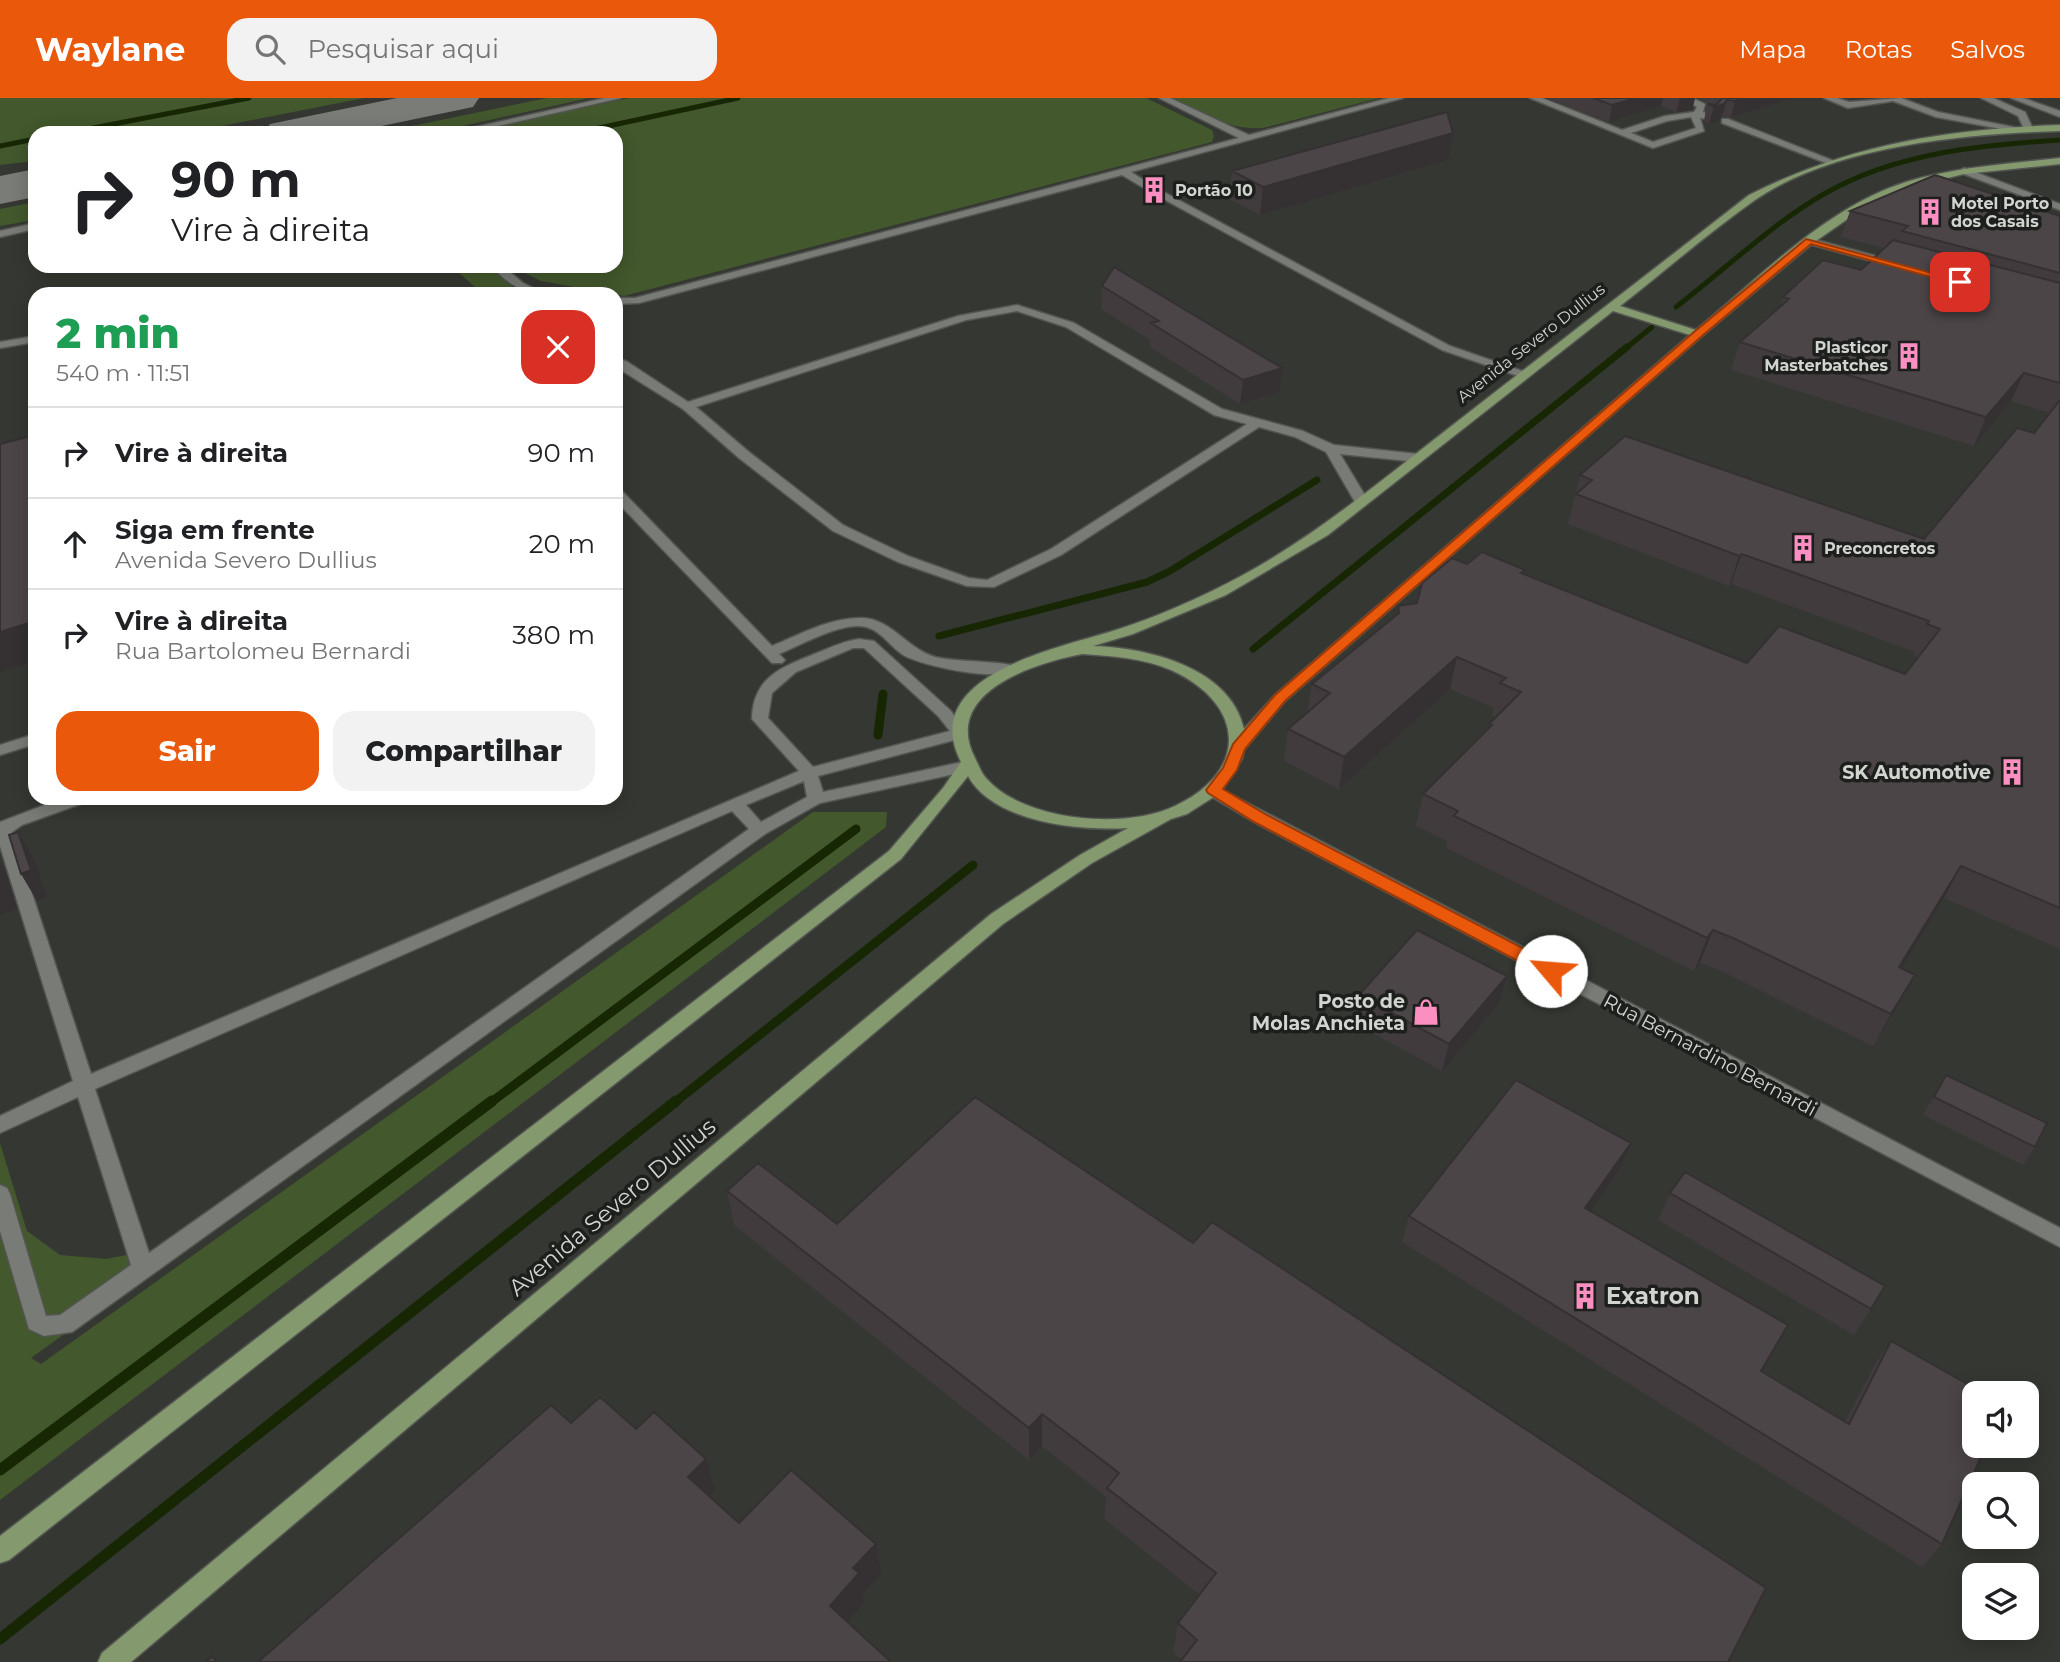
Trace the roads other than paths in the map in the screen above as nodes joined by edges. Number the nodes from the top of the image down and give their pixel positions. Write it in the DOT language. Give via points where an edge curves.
graph roads {
  1 [pos="617,98"];
  2 [pos="1163,98"];
  3 [pos="1399,98"];
  4 [pos="1534,98"];
  5 [pos="1685,98"];
  6 [pos="1828,98"];
  7 [pos="1894,98"];
  8 [pos="1985,98"];
  9 [pos="2015,98"];
  10 [pos="2043,108"];
  11 [pos="1697,114"];
  12 [pos="1936,114"];
  13 [pos="2022,114"];
  14 [pos="2060,114"];
  15 [pos="1710,116"];
  16 [pos="1725,121"];
  17 [pos="487,126"];
  18 [pos="2060,128"];
  19 [pos="2023,129"];
  20 [pos="1622,133"];
  21 [pos="1941,137"];
  22 [pos="1248,138"];
  23 [pos="1829,161"];
  24 [pos="2060,162"];
  25 [pos="1123,171"];
  26 [pos="1964,171"];
  27 [pos="1147,186"];
  28 [pos="1160,193"];
  29 [pos="2060,207"];
  30 [pos="28,228"];
  31 [pos="0,234"];
  32 [pos="1809,241"];
  33 [pos="1902,266"];
  34 [pos="504,273"];
  35 [pos="523,287"];
  36 [pos="623,302"];
  37 [pos="1611,307"];
  38 [pos="1698,334"];
  39 [pos="28,341"];
  40 [pos="0,345"];
  41 [pos="623,365"];
  42 [pos="1525,374"];
  43 [pos="687,406"];
  44 [pos="1257,423"];
  45 [pos="1331,449"];
  46 [pos="1418,458"];
  47 [pos="623,500"];
  48 [pos="1362,502"];
  49 [pos="769,652"];
  50 [pos="1047,655"];
  51 [pos="1012,668"];
  52 [pos="786,670"];
  53 [pos="960,733"];
  54 [pos="28,740"];
  55 [pos="1238,747"];
  56 [pos="0,750"];
  57 [pos="967,766"];
  58 [pos="810,773"];
  59 [pos="1213,790"];
  60 [pos="815,799"];
  61 [pos="735,803"];
  62 [pos="61,805"];
  63 [pos="1164,816"];
  64 [pos="759,830"];
  65 [pos="84,1086"];
  66 [pos="0,1125"];
  67 [pos="0,1194"];
  68 [pos="2060,1238"];
  69 [pos="143,1269"];
  70 [pos="0,1551"];
  71 [pos="111,1662"];
  1 -- 17 [label="street"];
  2 -- 22 [label="street"];
  3 -- 22 [label="street"];
  4 -- 20 [label="street"];
  5 -- 11 [label="street" via="1702,106"];
  6 -- 7 [label="street" via="1848,105"];
  7 -- 12 [label="street"];
  8 -- 13 [label="street"];
  9 -- 10 [label="street"];
  10 -- 13 [label="street"];
  10 -- 14 [label="street"];
  11 -- 15 [label="street"];
  11 -- 20 [label="street" via="1678,114"];
  11 -- 20 [label="street" via="1701,129 1653,145"];
  12 -- 19 [label="street"];
  12 -- 21 [label="street" via="1943,124"];
  13 -- 19 [label="street"];
  16 -- 23 [label="street"];
  18 -- 19 [label="main road, Avenida Severo Dullius"];
  19 -- 21 [label="main road, Avenida Severo Dullius"];
  21 -- 23 [label="main road, Avenida Severo Dullius"];
  22 -- 25 [label="street"];
  23 -- 37 [label="main road, Avenida Severo Dullius" via="1754,197"];
  24 -- 26 [label="main road"];
  25 -- 27 [label="street"];
  25 -- 36 [label="street"];
  26 -- 29 [label="street"];
  26 -- 32 [label="main road" via="1908,185 1858,207"];
  28 -- 42 [label="street" via="1446,348"];
  30 -- 31 [label="street"];
  32 -- 33 [label="street"];
  32 -- 38 [label="main road"];
  34 -- 35 [label="street"];
  37 -- 38 [label="main road"];
  37 -- 42 [label="main road, Avenida Severo Dullius"];
  38 -- 55 [label="main road" via="1280,698"];
  39 -- 40 [label="street"];
  41 -- 43 [label="street"];
  42 -- 46 [label="main road, Avenida Severo Dullius"];
  43 -- 44 [label="street" via="962,318 1017,308 1070,325 1218,412"];
  43 -- 44 [label="street" via="838,528 902,559 967,582 989,584 1056,552"];
  44 -- 45 [label="street" via="1299,433"];
  45 -- 46 [label="street"];
  45 -- 48 [label="street"];
  46 -- 48 [label="main road, Avenida Severo Dullius"];
  47 -- 49 [label="street"];
  48 -- 50 [label="main road, Avenida Severo Dullius" via="1323,532 1221,592 1128,631"];
  49 -- 51 [label="street" via="859,622 882,629 911,653 975,667"];
  49 -- 52 [label="street"];
  50 -- 51 [label="main road"];
  50 -- 55 [label="main road" via="1118,651 1183,669 1227,705 1237,725"];
  51 -- 53 [label="main road" via="984,687 966,709"];
  52 -- 53 [label="street" via="852,644 869,644"];
  52 -- 58 [label="street" via="766,689 760,719"];
  53 -- 57 [label="main road"];
  53 -- 58 [label="street"];
  54 -- 56 [label="street"];
  55 -- 59 [label="main road" via="1230,770"];
  57 -- 60 [label="street"];
  57 -- 63 [label="main road" via="1000,798 1061,821 1097,826"];
  57 -- 70 [label="main road" via="895,855"];
  58 -- 60 [label="street"];
  58 -- 61 [label="street"];
  59 -- 63 [label="main road"];
  59 -- 68 [label="street, Rua Bernardino Bernardi"];
  60 -- 64 [label="street"];
  61 -- 64 [label="street"];
  61 -- 65 [label="street"];
  62 -- 65 [label="street" via="16,821 4,832"];
  63 -- 71 [label="main road, Avenida Severo Dullius" via="1086,859 997,919"];
  64 -- 69 [label="street"];
  65 -- 66 [label="street"];
  65 -- 69 [label="street"];
  67 -- 69 [label="street" via="34,1314 44,1326 64,1325"];
}
